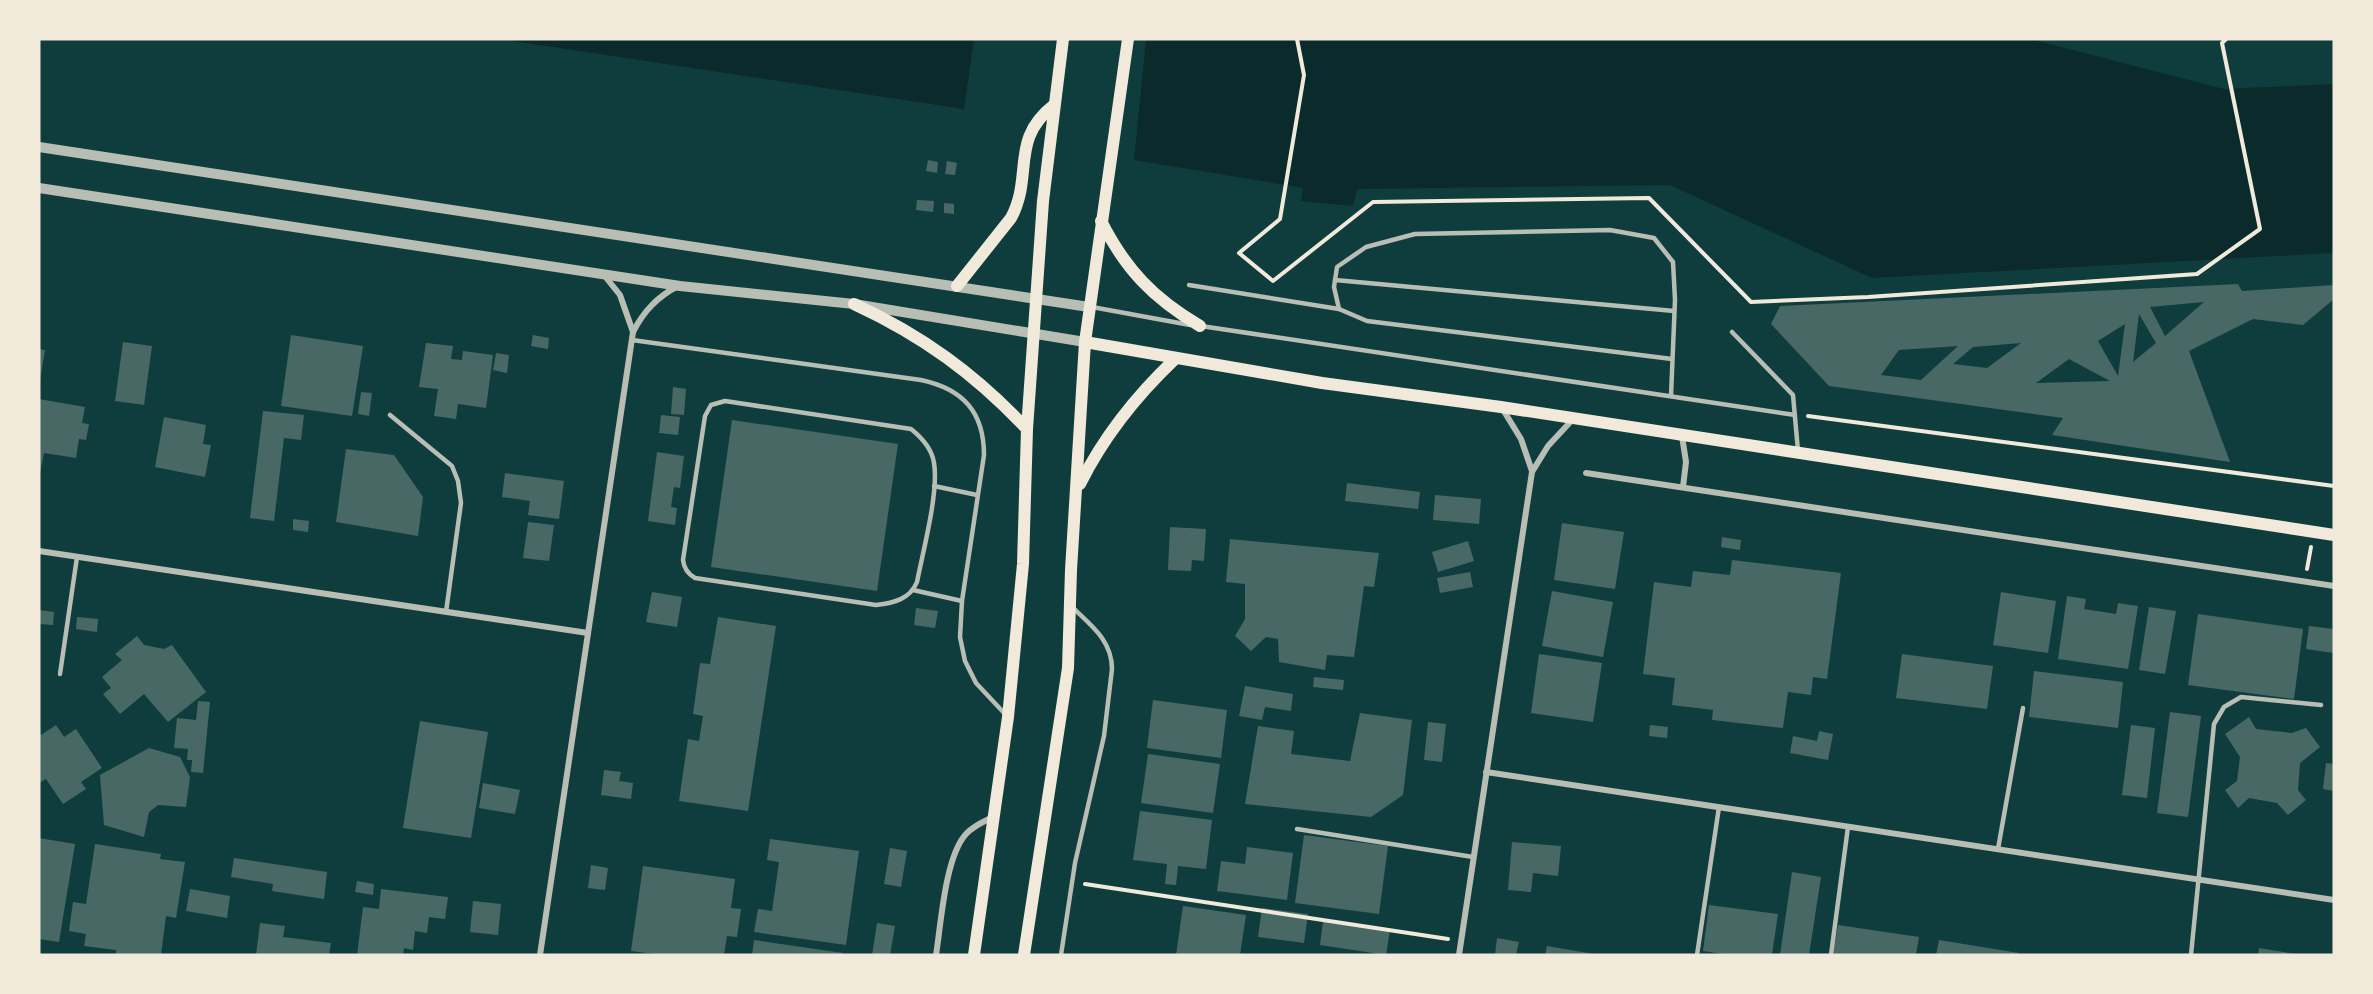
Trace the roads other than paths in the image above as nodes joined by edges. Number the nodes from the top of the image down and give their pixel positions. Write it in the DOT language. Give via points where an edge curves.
graph roads {
  1 [pos="1063,39"];
  2 [pos="1128,39"];
  3 [pos="1054,105"];
  4 [pos="39,147"];
  5 [pos="39,188"];
  6 [pos="1101,221"];
  7 [pos="604,275"];
  8 [pos="1335,280"];
  9 [pos="1189,285"];
  10 [pos="680,286"];
  11 [pos="957,286"];
  12 [pos="1036,298"];
  13 [pos="854,304"];
  14 [pos="1089,307"];
  15 [pos="1339,309"];
  16 [pos="1674,311"];
  17 [pos="1200,326"];
  18 [pos="633,332"];
  19 [pos="1732,332"];
  20 [pos="1035,334"];
  21 [pos="632,340"];
  22 [pos="1085,342"];
  23 [pos="1175,359"];
  24 [pos="1672,359"];
  25 [pos="1671,396"];
  26 [pos="1501,407"];
  27 [pos="390,415"];
  28 [pos="1795,415"];
  29 [pos="1574,418"];
  30 [pos="1027,429"];
  31 [pos="1682,436"];
  32 [pos="1799,453"];
  33 [pos="1532,472"];
  34 [pos="1586,473"];
  35 [pos="934,486"];
  36 [pos="1683,487"];
  37 [pos="1077,491"];
  38 [pos="977,495"];
  39 [pos="2334,535"];
  40 [pos="39,551"];
  41 [pos="77,557"];
  42 [pos="2334,586"];
  43 [pos="913,590"];
  44 [pos="962,601"];
  45 [pos="1071,607"];
  46 [pos="446,612"];
  47 [pos="588,633"];
  48 [pos="60,674"];
  49 [pos="2321,705"];
  50 [pos="2023,708"];
  51 [pos="1008,717"];
  52 [pos="1486,772"];
  53 [pos="1719,807"];
  54 [pos="994,817"];
  55 [pos="1848,827"];
  56 [pos="1297,829"];
  57 [pos="1998,849"];
  58 [pos="1473,857"];
  59 [pos="2199,880"];
  60 [pos="2334,900"];
  61 [pos="540,955"];
  62 [pos="936,955"];
  63 [pos="974,955"];
  64 [pos="1024,955"];
  65 [pos="1061,955"];
  66 [pos="1459,955"];
  67 [pos="1697,955"];
  68 [pos="1831,955"];
  69 [pos="2191,955"];
  1 -- 3 [label="main road"];
  2 -- 6 [label="main road"];
  3 -- 11 [label="main road" via="1037,120 1027,140 1020,196 1011,218"];
  3 -- 12 [label="main road"];
  4 -- 11 [label="street"];
  5 -- 7 [label="street"];
  6 -- 14 [label="main road"];
  6 -- 17 [label="main road" via="1130,270 1174,311"];
  7 -- 10 [label="street"];
  7 -- 18 [label="street" via="620,296"];
  8 -- 15 [label="lane"];
  8 -- 16 [label="lane"];
  8 -- 16 [label="lane" via="1337,267 1366,247 1415,234 1610,230 1654,238 1673,262"];
  9 -- 15 [label="lane"];
  10 -- 13 [label="street"];
  10 -- 18 [label="street" via="652,304"];
  11 -- 12 [label="street"];
  12 -- 14 [label="street"];
  12 -- 20 [label="main road"];
  13 -- 20 [label="street"];
  13 -- 30 [label="main road" via="944,354 1000,400"];
  14 -- 17 [label="lane"];
  14 -- 22 [label="main road"];
  15 -- 24 [label="lane" via="1367,321"];
  16 -- 24 [label="lane"];
  17 -- 25 [label="lane"];
  18 -- 21 [label="street"];
  19 -- 28 [label="lane" via="1793,395"];
  20 -- 22 [label="street"];
  20 -- 30 [label="main road"];
  21 -- 38 [label="lane" via="921,380 951,390 968,405 984,440"];
  21 -- 47 [label="street"];
  22 -- 23 [label="main road"];
  22 -- 37 [label="main road"];
  23 -- 26 [label="main road"];
  23 -- 37 [label="main road" via="1121,416"];
  24 -- 25 [label="lane"];
  25 -- 28 [label="lane"];
  26 -- 29 [label="main road"];
  26 -- 33 [label="street" via="1521,439"];
  27 -- 46 [label="lane" via="452,466 458,481 461,503"];
  28 -- 32 [label="lane"];
  29 -- 31 [label="main road"];
  29 -- 33 [label="street" via="1548,446"];
  30 -- 51 [label="main road" via="1023,564"];
  31 -- 32 [label="main road"];
  31 -- 36 [label="street" via="1686,462"];
  32 -- 39 [label="main road"];
  33 -- 52 [label="street"];
  34 -- 36 [label="street"];
  35 -- 38 [label="lane"];
  35 -- 43 [label="lane"];
  35 -- 43 [label="lane" via="931,452 911,429 724,401 711,405 705,416 684,560 690,575 876,605 898,601"];
  36 -- 42 [label="street"];
  37 -- 45 [label="main road"];
  38 -- 44 [label="lane"];
  40 -- 41 [label="street"];
  41 -- 46 [label="street"];
  41 -- 48 [label="lane"];
  43 -- 44 [label="lane"];
  44 -- 51 [label="lane" via="960,637 965,661 976,683"];
  45 -- 64 [label="main road" via="1068,668"];
  45 -- 65 [label="lane" via="1105,641 1113,669 1104,736 1081,831"];
  46 -- 47 [label="street"];
  47 -- 61 [label="street"];
  49 -- 59 [label="lane" via="2241,697 2224,707 2214,724"];
  50 -- 57 [label="lane"];
  51 -- 54 [label="main road"];
  52 -- 53 [label="street"];
  52 -- 58 [label="street"];
  53 -- 55 [label="street"];
  53 -- 67 [label="lane"];
  54 -- 62 [label="street" via="966,834 957,847 951,862"];
  54 -- 63 [label="main road"];
  55 -- 57 [label="street"];
  55 -- 68 [label="lane"];
  56 -- 58 [label="lane"];
  57 -- 59 [label="street"];
  58 -- 66 [label="street"];
  59 -- 60 [label="street"];
  59 -- 69 [label="lane"];
}
